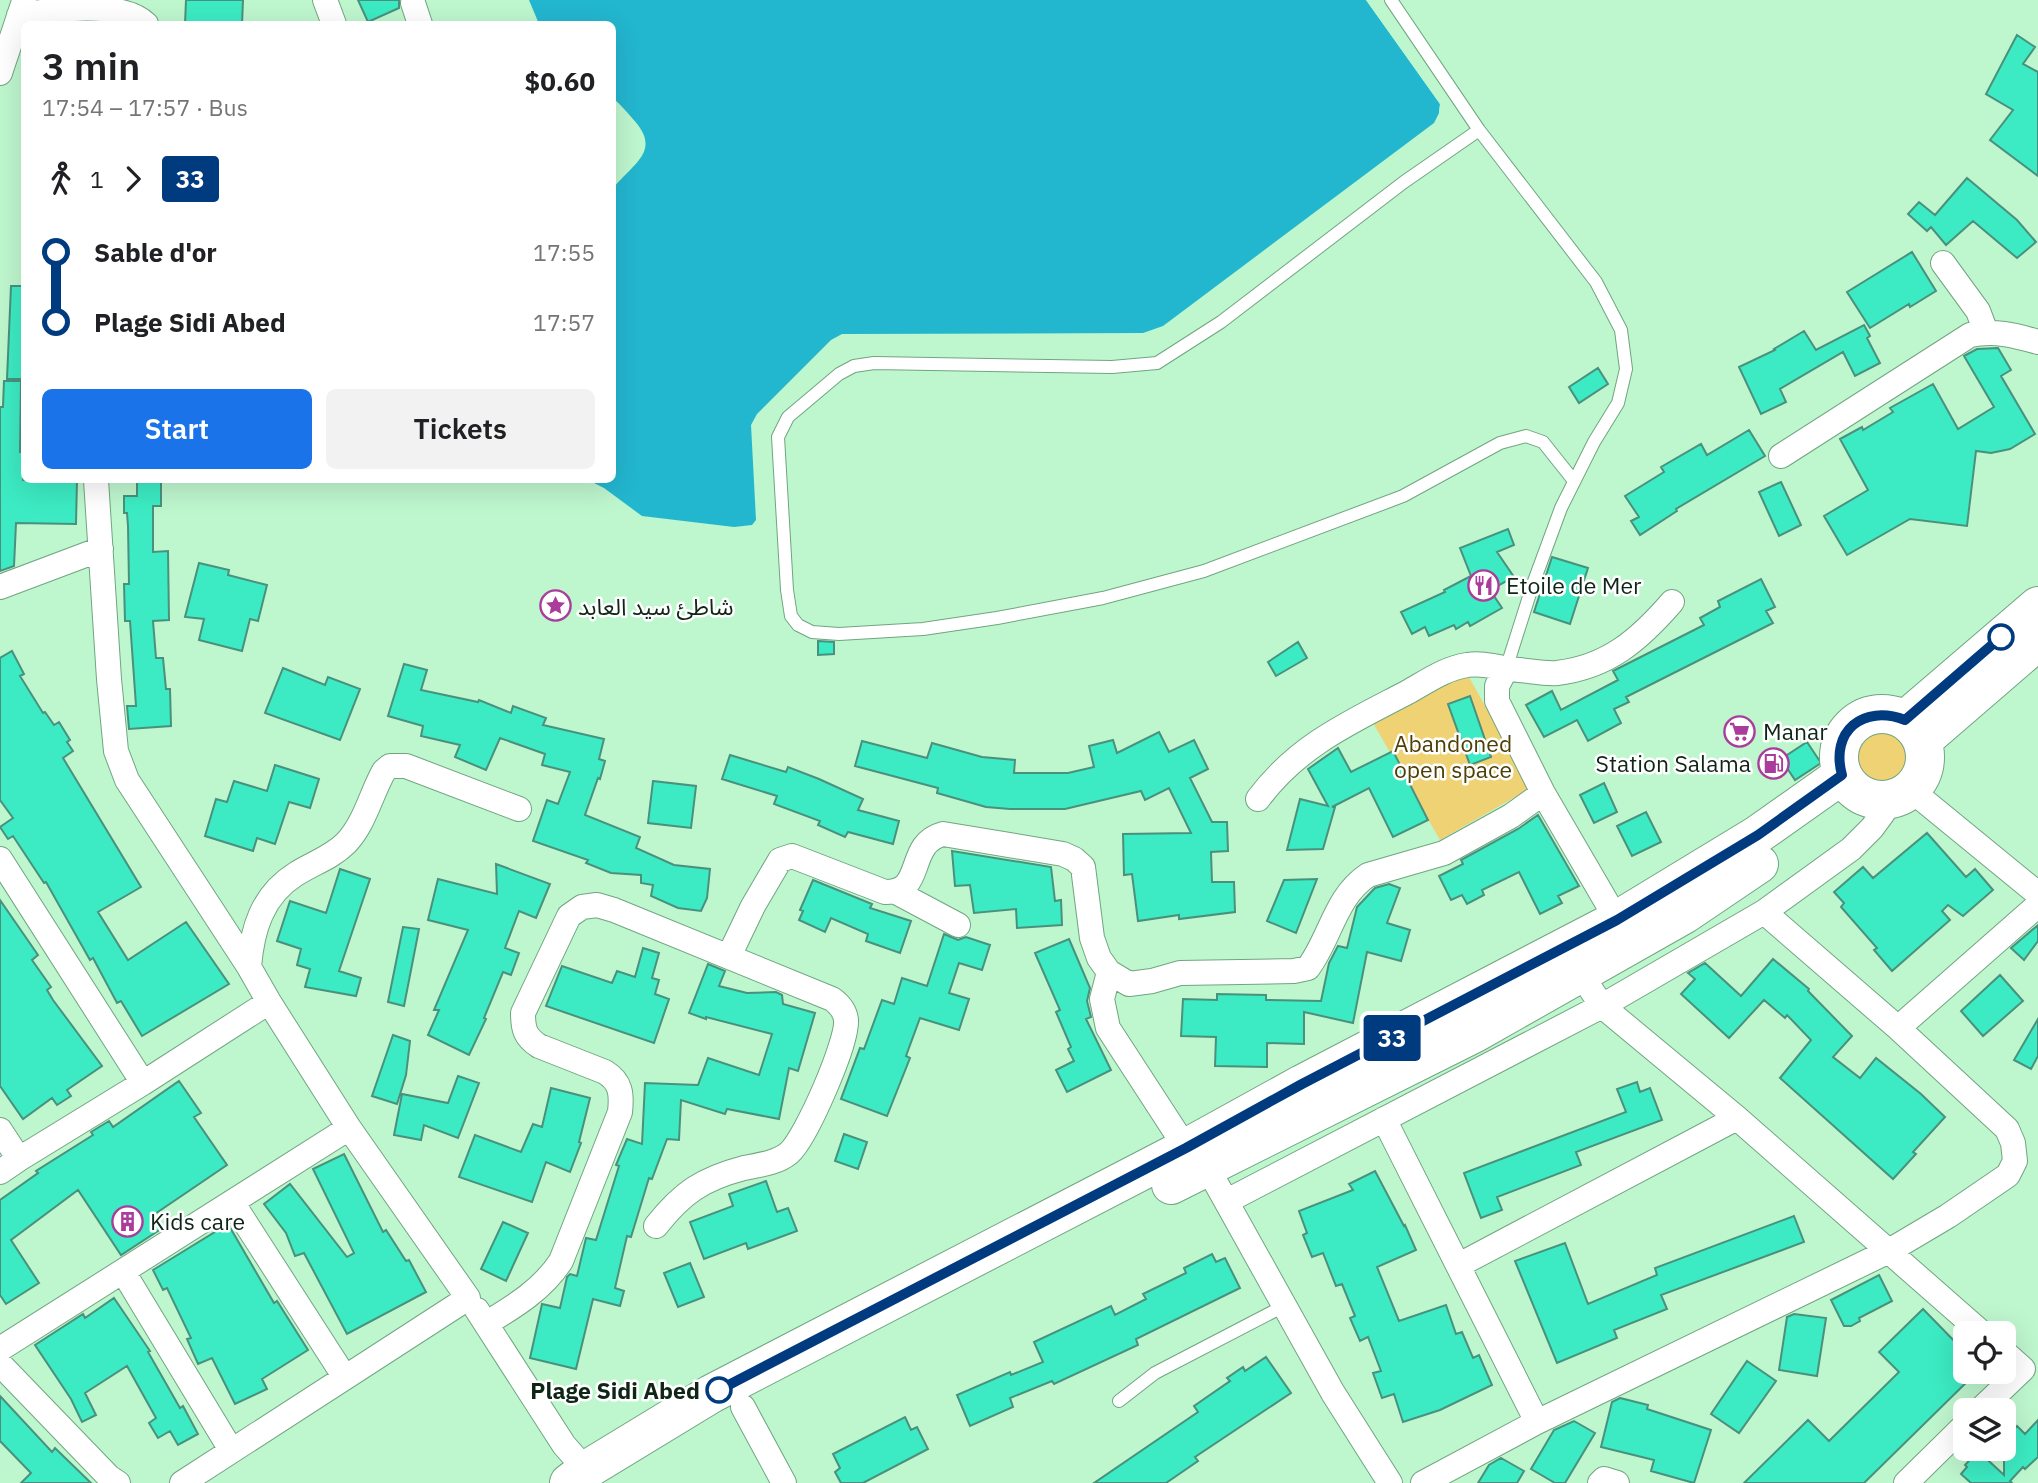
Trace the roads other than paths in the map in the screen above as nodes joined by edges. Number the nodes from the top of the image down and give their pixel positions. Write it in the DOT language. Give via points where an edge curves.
graph roads {
  1 [pos="325,0"];
  2 [pos="1391,0"];
  3 [pos="22,8"];
  4 [pos="144,21"];
  5 [pos="333,21"];
  6 [pos="0,73"];
  7 [pos="1479,130"];
  8 [pos="1943,263"];
  9 [pos="1986,331"];
  10 [pos="2038,342"];
  11 [pos="1781,456"];
  12 [pos="1574,481"];
  13 [pos="96,483"];
  14 [pos="101,549"];
  15 [pos="0,587"];
  16 [pos="1672,602"];
  17 [pos="2038,606"];
  18 [pos="2038,641"];
  19 [pos="1506,670"];
  20 [pos="1914,731"];
  21 [pos="1875,790"];
  22 [pos="1543,793"];
  23 [pos="1258,799"];
  24 [pos="519,809"];
  25 [pos="0,859"];
  26 [pos="897,892"];
  27 [pos="2038,894"];
  28 [pos="2038,905"];
  29 [pos="1764,912"];
  30 [pos="1617,920"];
  31 [pos="958,925"];
  32 [pos="729,956"];
  33 [pos="249,967"];
  34 [pos="1109,972"];
  35 [pos="1580,973"];
  36 [pos="269,1002"];
  37 [pos="1602,1006"];
  38 [pos="1898,1028"];
  39 [pos="143,1083"];
  40 [pos="1737,1118"];
  41 [pos="1384,1119"];
  42 [pos="349,1128"];
  43 [pos="0,1130"];
  44 [pos="1196,1157"];
  45 [pos="10,1166"];
  46 [pos="1227,1201"];
  47 [pos="232,1202"];
  48 [pos="656,1226"];
  49 [pos="1889,1251"];
  50 [pos="1459,1265"];
  51 [pos="124,1273"];
  52 [pos="468,1298"];
  53 [pos="1284,1306"];
  54 [pos="1968,1321"];
  55 [pos="486,1324"];
  56 [pos="0,1349"];
  57 [pos="2016,1363"];
  58 [pos="0,1364"];
  59 [pos="344,1376"];
  60 [pos="2030,1376"];
  61 [pos="1998,1398"];
  62 [pos="1119,1401"];
  63 [pos="743,1407"];
  64 [pos="1537,1422"];
  65 [pos="1953,1437"];
  66 [pos="231,1450"];
  67 [pos="588,1479"];
  68 [pos="1908,1482"];
  69 [pos="118,1483"];
  70 [pos="181,1483"];
  71 [pos="784,1483"];
  72 [pos="1390,1483"];
  73 [pos="1423,1483"];
  74 [pos="1600,1483"];
  75 [pos="1617,1483"];
  1 -- 5 [label="street"];
  2 -- 7 [label="lane"];
  3 -- 4 [label="street" via="119,7"];
  3 -- 6 [label="street"];
  7 -- 12 [label="lane" via="1595,282 1621,330 1626,369 1618,403"];
  7 -- 12 [label="lane" via="1221,322 1157,363 1112,367 874,363 839,374 788,417 778,438 791,616 797,625 812,632 839,634 923,629 1103,598 1203,571 1404,496 1500,443 1525,436 1543,442"];
  8 -- 9 [label="street" via="1978,311"];
  9 -- 10 [label="street"];
  9 -- 11 [label="street" via="1969,335"];
  12 -- 19 [label="lane" via="1533,584"];
  13 -- 14 [label="street"];
  14 -- 15 [label="street"];
  14 -- 33 [label="street" via="116,751 127,780"];
  16 -- 19 [label="street" via="1620,652 1591,665 1555,673"];
  17 -- 20 [label="main road"];
  18 -- 20 [label="main road"];
  19 -- 22 [label="street" via="1497,686 1497,701"];
  19 -- 23 [label="street" via="1466,665 1443,673 1328,734 1273,778"];
  20 -- 21 [label="main road" via="1925,754 1919,780"];
  20 -- 21 [label="main road" via="1892,715 1878,714 1853,724 1844,735 1839,762"];
  21 -- 27 [label="street"];
  21 -- 29 [label="street" via="1883,813 1872,828 1851,849"];
  21 -- 30 [label="main road" via="1758,835"];
  21 -- 35 [label="main road" via="1685,914"];
  22 -- 30 [label="street"];
  22 -- 34 [label="street" via="1444,853 1368,874 1346,895 1308,968 1180,973 1129,984"];
  24 -- 33 [label="street" via="406,766 390,766 347,842 275,891 251,940"];
  25 -- 39 [label="street"];
  26 -- 31 [label="street"];
  26 -- 32 [label="street" via="885,892 792,856 780,860"];
  26 -- 34 [label="street" via="910,881 924,845 943,834 1063,854 1083,867 1092,938"];
  28 -- 38 [label="street"];
  29 -- 37 [label="street"];
  29 -- 38 [label="street"];
  30 -- 44 [label="main road" via="1302,1084"];
  32 -- 48 [label="street" via="832,999 846,1016 845,1032 796,1146 780,1160 719,1176 689,1190"];
  32 -- 55 [label="street" via="597,905 582,907 569,916 523,1013 524,1033 539,1046 614,1077 622,1097 620,1112 561,1261 520,1303"];
  33 -- 36 [label="street"];
  34 -- 44 [label="street" via="1102,999 1108,1028"];
  35 -- 37 [label="street"];
  35 -- 44 [label="main road" via="1475,1033"];
  36 -- 39 [label="street"];
  36 -- 42 [label="street"];
  37 -- 40 [label="street"];
  37 -- 41 [label="street"];
  38 -- 49 [label="street" via="2007,1129 2015,1161 2008,1175 1993,1187"];
  39 -- 45 [label="street"];
  40 -- 49 [label="street"];
  40 -- 50 [label="street"];
  41 -- 46 [label="street"];
  41 -- 50 [label="street"];
  42 -- 47 [label="street"];
  42 -- 52 [label="street"];
  43 -- 45 [label="street"];
  44 -- 46 [label="street"];
  44 -- 63 [label="main road"];
  44 -- 67 [label="main road" via="711,1394"];
  46 -- 53 [label="street"];
  47 -- 51 [label="street"];
  47 -- 59 [label="street"];
  49 -- 54 [label="street"];
  49 -- 64 [label="street"];
  50 -- 64 [label="street"];
  51 -- 56 [label="street"];
  51 -- 66 [label="street"];
  52 -- 55 [label="street"];
  52 -- 59 [label="street"];
  53 -- 62 [label="lane" via="1155,1373"];
  53 -- 72 [label="street"];
  55 -- 67 [label="street"];
  57 -- 60 [label="street"];
  58 -- 69 [label="street"];
  59 -- 66 [label="street"];
  60 -- 61 [label="street"];
  63 -- 67 [label="main road"];
  63 -- 71 [label="street"];
  64 -- 73 [label="street"];
  65 -- 68 [label="street"];
  66 -- 70 [label="street"];
  74 -- 75 [label="street" via="1604,1479"];
}
